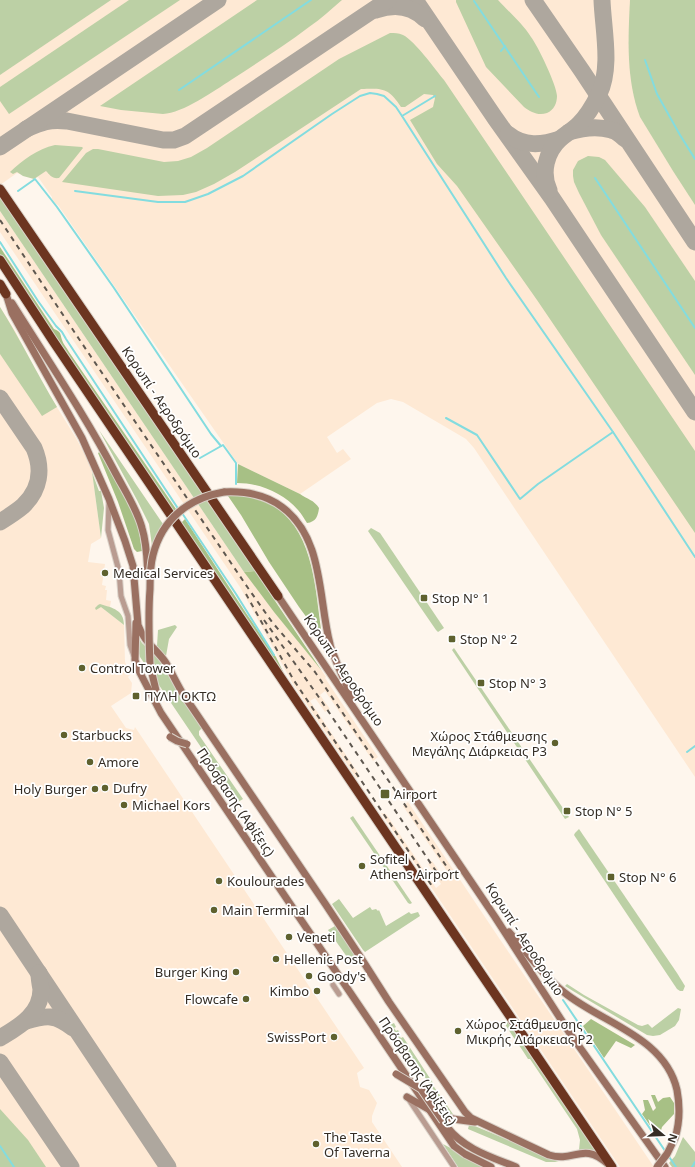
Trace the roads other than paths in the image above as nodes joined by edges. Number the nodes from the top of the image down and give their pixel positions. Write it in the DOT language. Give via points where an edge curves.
graph roads {
  1 [pos="0,189"];
  2 [pos="0,260"];
  3 [pos="0,284"];
  4 [pos="6,294"];
  5 [pos="109,499"];
  6 [pos="278,596"];
  7 [pos="136,607"];
  8 [pos="148,610"];
  9 [pos="135,660"];
  10 [pos="365,723"];
  11 [pos="170,737"];
  12 [pos="187,744"];
  13 [pos="496,917"];
  14 [pos="333,985"];
  15 [pos="339,994"];
  16 [pos="396,1074"];
  17 [pos="421,1089"];
  18 [pos="407,1097"];
  19 [pos="432,1112"];
  20 [pos="480,1123"];
  21 [pos="454,1167"];
  22 [pos="491,1167"];
  23 [pos="516,1167"];
  24 [pos="611,1167"];
  25 [pos="656,1167"];
  26 [pos="664,1167"];
  1 -- 6 [label="highway, Κορωπί - Αεροδρόμιο"];
  2 -- 24 [label="highway"];
  3 -- 4 [label="highway"];
  4 -- 5 [label="street" via="12,313 82,438"];
  4 -- 8 [label="street, bridge" via="94,433 135,510 142,528 147,558"];
  5 -- 7 [label="street" via="133,566"];
  5 -- 9 [label="street" via="108,530 119,571 121,596 128,616 130,645"];
  6 -- 10 [label="street, Κορωπί - Αεροδρόμιο"];
  7 -- 9 [label="street, Πρόσβασης (Αφίξεις)"];
  7 -- 20 [label="street" via="138,625 146,642 166,664 183,694 331,912 393,1009 465,1112"];
  8 -- 10 [label="street, bridge" via="153,556 160,535 174,516 192,502 224,492 247,492 269,499 296,520 308,539 319,581 330,644"];
  8 -- 12 [label="street, bridge" via="150,665 158,699"];
  9 -- 19 [label="street, Πρόσβασης (Αφίξεις)" via="161,713"];
  10 -- 13 [label="street, Κορωπί - Αεροδρόμιο"];
  11 -- 12 [label="street, bridge"];
  12 -- 17 [label="street, bridge"];
  13 -- 25 [label="street, bridge" via="564,993 630,1033 660,1057 672,1076 678,1098 679,1121 675,1138 667,1154"];
  13 -- 26 [label="street, Κορωπί - Αεροδρόμιο" via="571,1035"];
  14 -- 15 [label="street"];
  16 -- 17 [label="street, bridge"];
  17 -- 23 [label="street, bridge" via="443,1122 464,1144"];
  18 -- 19 [label="street"];
  18 -- 21 [label="street, Πρόσβασης (Αφίξεις)"];
  19 -- 20 [label="street" via="453,1119"];
  19 -- 22 [label="street, Πρόσβασης (Αφίξεις)" via="454,1146"];
  20 -- 24 [label="street" via="549,1155 562,1158 577,1153 588,1153 602,1159"];
}
